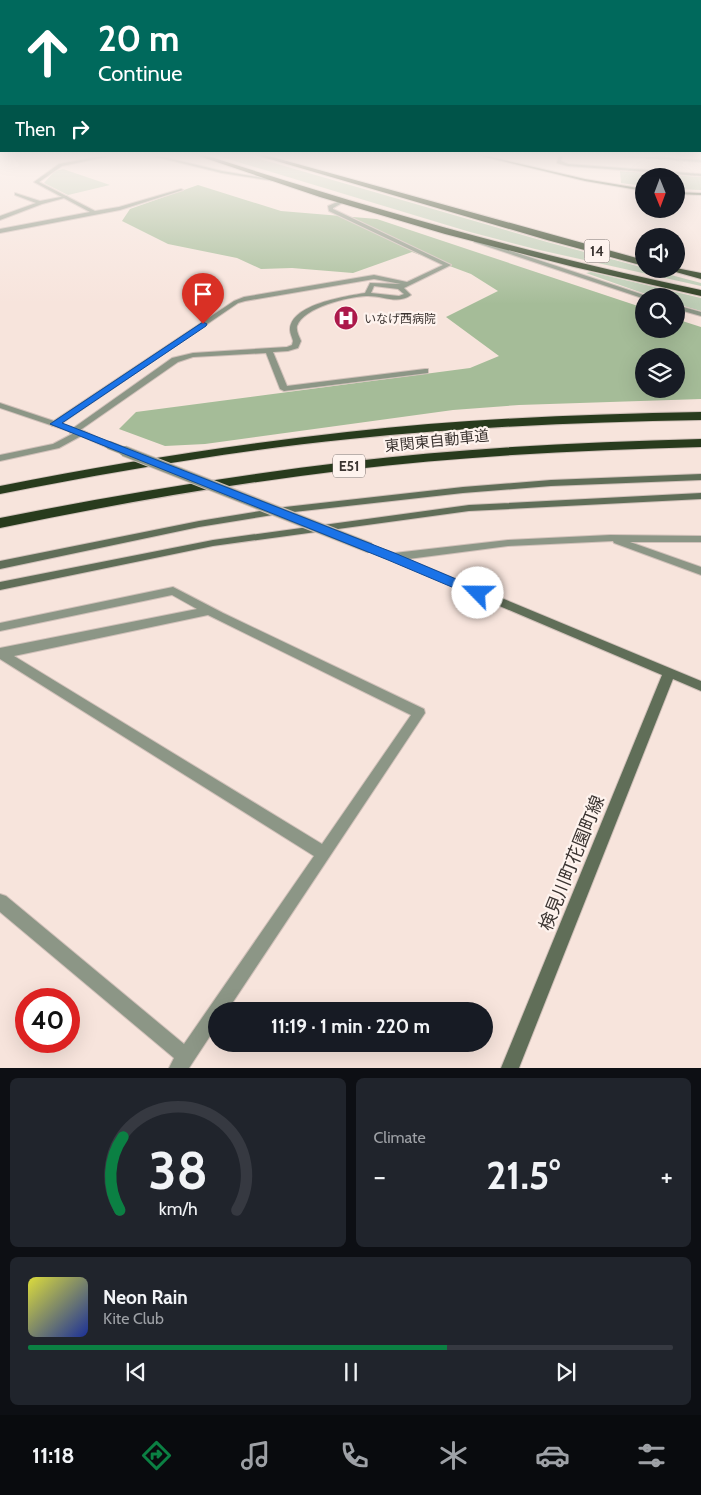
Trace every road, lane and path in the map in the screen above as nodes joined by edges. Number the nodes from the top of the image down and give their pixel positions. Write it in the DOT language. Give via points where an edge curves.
graph roads {
  1 [pos="35,205"];
  2 [pos="80,205"];
  3 [pos="131,205"];
  4 [pos="333,205"];
  5 [pos="358,205"];
  6 [pos="433,205"];
  7 [pos="93,212"];
  8 [pos="0,218"];
  9 [pos="426,224"];
  10 [pos="0,232"];
  11 [pos="635,261"];
  12 [pos="685,272"];
  13 [pos="701,276"];
  14 [pos="408,284"];
  15 [pos="400,287"];
  16 [pos="701,293"];
  17 [pos="367,294"];
  18 [pos="635,294"];
  19 [pos="685,310"];
  20 [pos="701,314"];
  21 [pos="269,351"];
  22 [pos="425,371"];
  23 [pos="0,405"];
  24 [pos="701,416"];
  25 [pos="55,424"];
  26 [pos="77,432"];
  27 [pos="701,443"];
  28 [pos="0,458"];
  29 [pos="701,477"];
  30 [pos="0,490"];
  31 [pos="701,496"];
  32 [pos="0,523"];
  33 [pos="610,538"];
  34 [pos="701,539"];
  35 [pos="393,557"];
  36 [pos="0,564"];
  37 [pos="701,571"];
  38 [pos="0,586"];
  39 [pos="209,611"];
  40 [pos="0,627"];
  41 [pos="1,654"];
  42 [pos="669,673"];
  43 [pos="701,686"];
  44 [pos="323,853"];
  45 [pos="0,902"];
  46 [pos="223,1002"];
  47 [pos="208,1024"];
  48 [pos="182,1062"];
  49 [pos="510,1068"];
  1 -- 8 [label="street"];
  2 -- 7 [label="street"];
  3 -- 7 [label="street"];
  4 -- 14 [label="street" via="331,210 448,265"];
  5 -- 9 [label="highway, 14"];
  6 -- 11 [label="highway, 14"];
  7 -- 10 [label="street"];
  9 -- 16 [label="highway, 14" via="563,262"];
  9 -- 18 [label="street"];
  12 -- 13 [label="highway"];
  14 -- 15 [label="street"];
  14 -- 25 [label="street" via="374,277 236,302"];
  15 -- 17 [label="street" via="372,284"];
  15 -- 17 [label="street" via="408,295 400,298"];
  17 -- 21 [label="street" via="306,312 294,326 295,346"];
  19 -- 20 [label="street"];
  21 -- 22 [label="street" via="284,388"];
  21 -- 26 [label="street" via="193,355 175,360"];
  23 -- 25 [label="street"];
  24 -- 30 [label="highway, 東関東自動車道 / E51" via="506,421 339,436 145,464"];
  25 -- 26 [label="street"];
  26 -- 28 [label="street" via="56,446"];
  26 -- 35 [label="street, bridge"];
  27 -- 32 [label="highway, 東関東自動車道 / E51" via="520,450 342,467 155,493"];
  29 -- 36 [label="street" via="483,488 285,510"];
  31 -- 38 [label="street" via="469,508 213,543"];
  33 -- 34 [label="street"];
  33 -- 35 [label="street" via="508,543"];
  33 -- 37 [label="street"];
  35 -- 42 [label="street"];
  39 -- 40 [label="street" via="173,591"];
  39 -- 41 [label="street"];
  39 -- 44 [label="street" via="419,713"];
  41 -- 44 [label="street"];
  42 -- 43 [label="street"];
  42 -- 49 [label="street, 検見川町花園町線"];
  44 -- 46 [label="street"];
  45 -- 48 [label="street"];
  47 -- 48 [label="street"];
}
